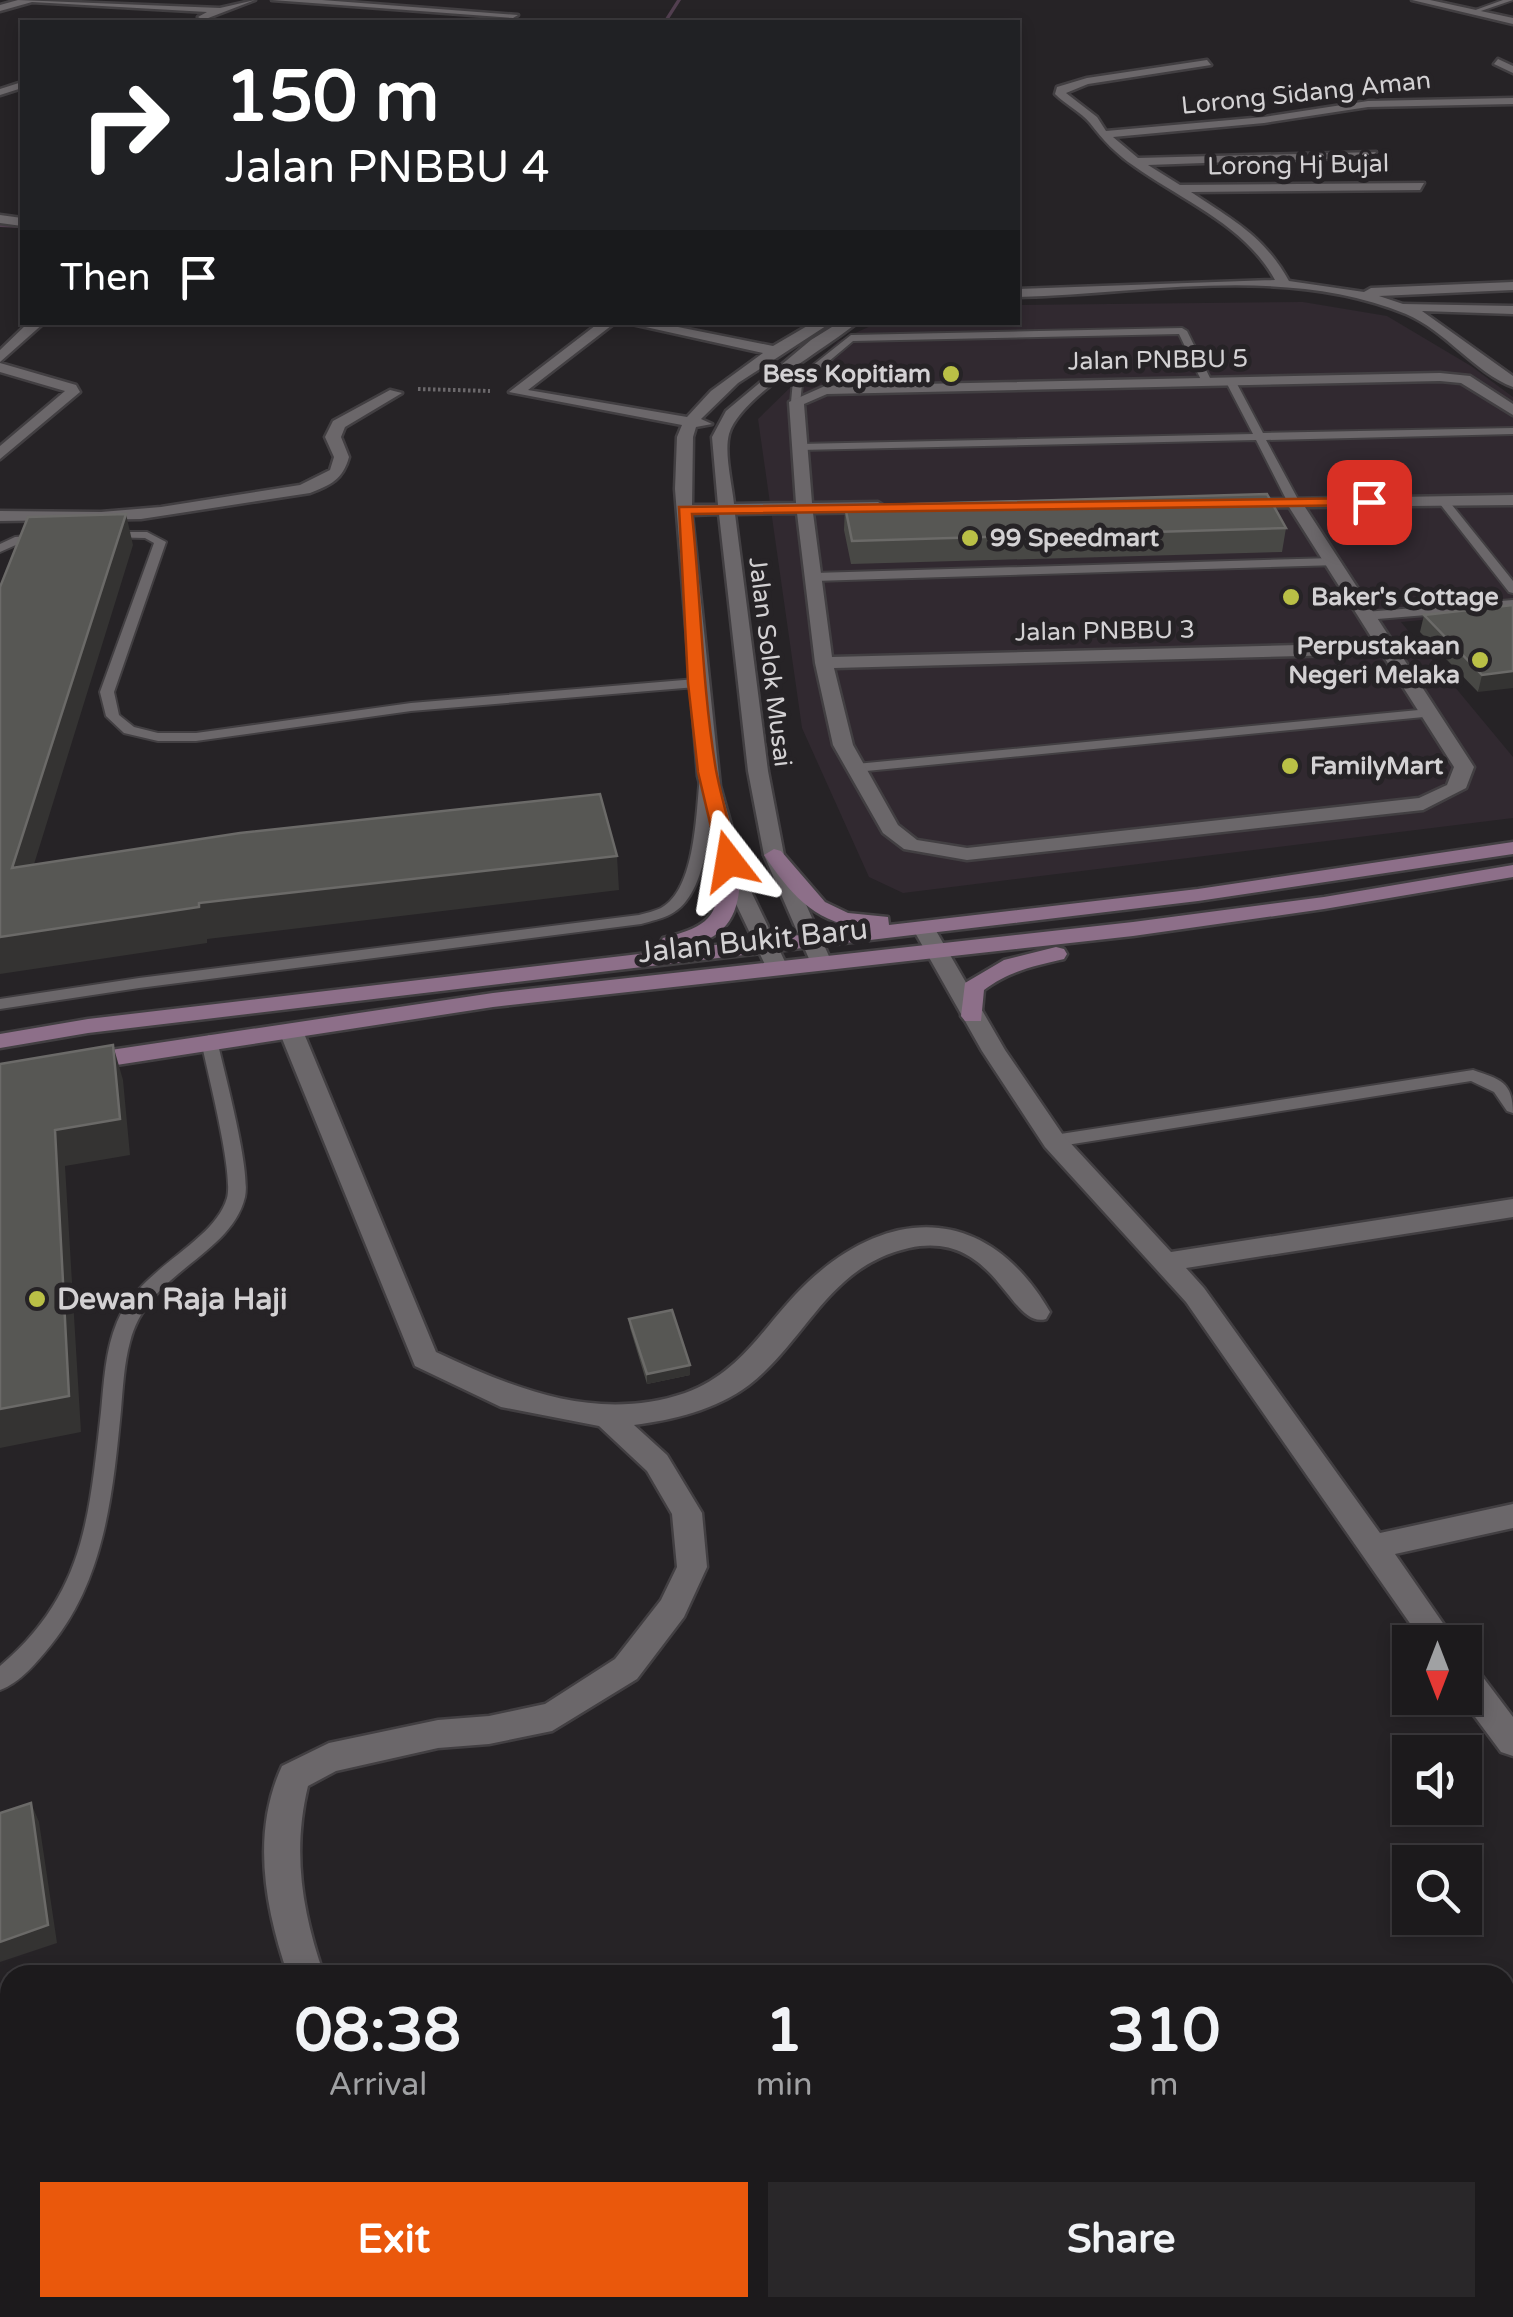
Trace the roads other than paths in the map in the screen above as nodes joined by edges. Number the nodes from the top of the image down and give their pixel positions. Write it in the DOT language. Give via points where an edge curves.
graph roads {
  1 [pos="32,0"];
  2 [pos="250,0"];
  3 [pos="278,0"];
  4 [pos="1417,0"];
  5 [pos="1510,0"];
  6 [pos="0,8"];
  7 [pos="218,10"];
  8 [pos="1473,12"];
  9 [pos="513,15"];
  10 [pos="197,20"];
  11 [pos="1513,20"];
  12 [pos="1498,62"];
  13 [pos="1207,63"];
  14 [pos="1512,68"];
  15 [pos="1513,101"];
  16 [pos="1103,135"];
  17 [pos="1372,154"];
  18 [pos="1134,162"];
  19 [pos="1420,186"];
  20 [pos="1176,189"];
  21 [pos="1285,286"];
  22 [pos="1513,286"];
  23 [pos="1021,288"];
  24 [pos="1341,293"];
  25 [pos="1398,306"];
  26 [pos="1513,310"];
  27 [pos="35,325"];
  28 [pos="604,325"];
  29 [pos="646,325"];
  30 [pos="820,325"];
  31 [pos="847,325"];
  32 [pos="776,350"];
  33 [pos="0,358"];
  34 [pos="0,367"];
  35 [pos="1207,382"];
  36 [pos="1231,382"];
  37 [pos="1513,383"];
  38 [pos="395,394"];
  39 [pos="796,402"];
  40 [pos="1513,411"];
  41 [pos="689,423"];
  42 [pos="722,426"];
  43 [pos="1513,431"];
  44 [pos="1261,436"];
  45 [pos="800,447"];
  46 [pos="0,454"];
  47 [pos="1513,500"];
  48 [pos="1444,502"];
  49 [pos="1294,503"];
  50 [pos="1216,504"];
  51 [pos="902,506"];
  52 [pos="804,507"];
  53 [pos="727,509"];
  54 [pos="684,510"];
  55 [pos="0,516"];
  56 [pos="100,536"];
  57 [pos="66,537"];
  58 [pos="0,548"];
  59 [pos="1334,562"];
  60 [pos="814,577"];
  61 [pos="1513,590"];
  62 [pos="1513,604"];
  63 [pos="1365,616"];
  64 [pos="1387,648"];
  65 [pos="824,663"];
  66 [pos="696,683"];
  67 [pos="1429,713"];
  68 [pos="856,768"];
  69 [pos="708,772"];
  70 [pos="1513,848"];
  71 [pos="774,855"];
  72 [pos="729,861"];
  73 [pos="1513,871"];
  74 [pos="1320,874"];
  75 [pos="1409,888"];
  76 [pos="924,929"];
  77 [pos="934,952"];
  78 [pos="817,953"];
  79 [pos="772,958"];
  80 [pos="0,1004"];
  81 [pos="226,1009"];
  82 [pos="973,1016"];
  83 [pos="291,1031"];
  84 [pos="209,1040"];
  85 [pos="0,1041"];
  86 [pos="54,1067"];
  87 [pos="1513,1107"];
  88 [pos="1054,1141"];
  89 [pos="1513,1208"];
  90 [pos="1164,1262"];
  91 [pos="1036,1312"];
  92 [pos="607,1417"];
  93 [pos="1513,1516"];
  94 [pos="1372,1547"];
  95 [pos="1428,1625"];
  96 [pos="0,1680"];
  97 [pos="1482,1693"];
  98 [pos="1501,1710"];
  99 [pos="1513,1742"];
  100 [pos="302,1965"];
  1 -- 6 [label="street"];
  1 -- 7 [label="street"];
  2 -- 7 [label="street"];
  3 -- 9 [label="street"];
  4 -- 8 [label="street"];
  5 -- 8 [label="lane"];
  7 -- 10 [label="street"];
  8 -- 11 [label="street"];
  12 -- 14 [label="street"];
  13 -- 16 [label="street" via="1061,89"];
  15 -- 16 [label="street, Lorong Sidang Aman" via="1368,104"];
  16 -- 18 [label="street"];
  17 -- 18 [label="street"];
  18 -- 20 [label="street"];
  19 -- 20 [label="street, Lorong Hj Bujal"];
  20 -- 21 [label="street" via="1247,234"];
  21 -- 23 [label="street"];
  21 -- 24 [label="street"];
  22 -- 24 [label="street"];
  24 -- 25 [label="street"];
  25 -- 26 [label="street"];
  25 -- 37 [label="street"];
  27 -- 33 [label="street"];
  28 -- 41 [label="street" via="516,392"];
  29 -- 32 [label="street"];
  30 -- 32 [label="street"];
  31 -- 42 [label="street" via="816,343"];
  32 -- 41 [label="street"];
  34 -- 46 [label="street" via="73,392"];
  35 -- 36 [label="street, Jalan PNBBU 5"];
  35 -- 39 [label="street, Jalan PNBBU 5" via="826,390"];
  35 -- 39 [label="lane" via="1182,331 851,338 797,383"];
  36 -- 40 [label="street, Jalan PNBBU 5" via="1464,380"];
  36 -- 44 [label="lane"];
  38 -- 55 [label="street" via="338,424 333,437 342,464 302,491 141,514"];
  39 -- 45 [label="street"];
  41 -- 42 [label="street"];
  41 -- 54 [label="street"];
  42 -- 53 [label="street, Jalan Solok Musai"];
  43 -- 44 [label="lane"];
  44 -- 45 [label="lane"];
  44 -- 49 [label="lane"];
  45 -- 52 [label="street"];
  47 -- 48 [label="street"];
  48 -- 49 [label="street"];
  48 -- 61 [label="lane"];
  49 -- 50 [label="street"];
  49 -- 59 [label="street"];
  51 -- 52 [label="street"];
  52 -- 53 [label="street"];
  52 -- 60 [label="street"];
  53 -- 54 [label="street"];
  53 -- 71 [label="street, Jalan Solok Musai" via="751,729"];
  54 -- 66 [label="street"];
  56 -- 66 [label="lane" via="146,535 160,542 107,692 114,716 129,730 196,737 411,707"];
  57 -- 58 [label="lane"];
  59 -- 60 [label="lane"];
  59 -- 63 [label="street"];
  60 -- 65 [label="street"];
  62 -- 63 [label="lane"];
  63 -- 64 [label="street"];
  64 -- 65 [label="street, Jalan PNBBU 3"];
  64 -- 67 [label="street"];
  65 -- 68 [label="street" via="843,745"];
  66 -- 69 [label="street"];
  67 -- 68 [label="lane"];
  67 -- 68 [label="street" via="1464,767 1456,788 1423,804 966,854 911,845 900,837"];
  69 -- 72 [label="street"];
  69 -- 80 [label="lane" via="694,870 671,909 656,914"];
  70 -- 74 [label="main road, Jalan Bukit Baru"];
  71 -- 74 [label="main road" via="824,914 865,922"];
  71 -- 78 [label="street, Jalan Solok Musai"];
  72 -- 79 [label="street"];
  72 -- 81 [label="main road" via="726,918 694,939 428,973"];
  73 -- 75 [label="main road, Jalan Bukit Baru"];
  74 -- 76 [label="main road, Jalan Bukit Baru" via="1198,896"];
  75 -- 77 [label="main road, Jalan Bukit Baru"];
  75 -- 82 [label="main road" via="1331,914 1025,958 993,970 973,988"];
  76 -- 77 [label="street"];
  76 -- 78 [label="main road, Jalan Bukit Baru"];
  77 -- 78 [label="main road, Jalan Bukit Baru"];
  77 -- 82 [label="street"];
  78 -- 79 [label="main road, Jalan Bukit Baru"];
  79 -- 81 [label="main road, Jalan Bukit Baru" via="640,958"];
  79 -- 83 [label="main road, Jalan Bukit Baru"];
  81 -- 85 [label="main road, Jalan Bukit Baru"];
  82 -- 88 [label="street"];
  83 -- 84 [label="main road, Jalan Bukit Baru"];
  83 -- 92 [label="street" via="425,1359 511,1399"];
  84 -- 86 [label="main road, Jalan Bukit Baru"];
  84 -- 96 [label="lane" via="238,1194 225,1218 152,1282 131,1312 118,1346 97,1530 73,1599 28,1659"];
  87 -- 88 [label="lane" via="1500,1088 1473,1075"];
  88 -- 90 [label="street"];
  89 -- 90 [label="street"];
  90 -- 94 [label="street" via="1195,1295"];
  91 -- 92 [label="street" via="973,1244 940,1238 889,1242 851,1259 812,1294 735,1381 678,1409"];
  92 -- 100 [label="street" via="657,1463 687,1513 692,1567 674,1608 626,1669 552,1717 329,1758 294,1777 280,1853 286,1920"];
  93 -- 94 [label="street"];
  94 -- 95 [label="street"];
  97 -- 98 [label="street"];
  98 -- 99 [label="street"];
}
